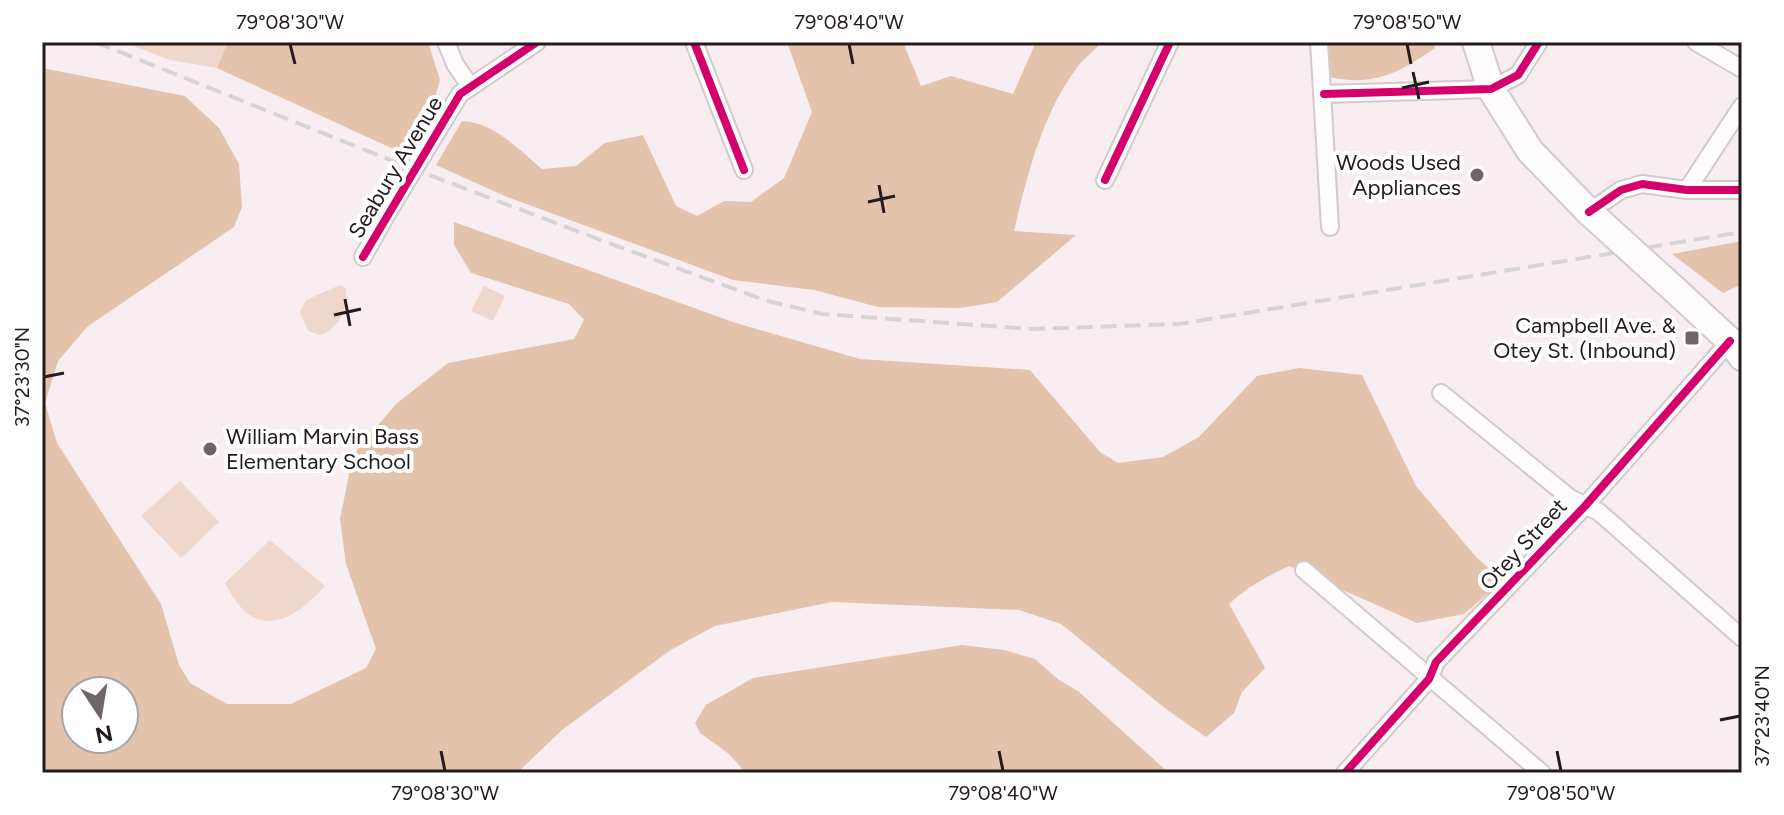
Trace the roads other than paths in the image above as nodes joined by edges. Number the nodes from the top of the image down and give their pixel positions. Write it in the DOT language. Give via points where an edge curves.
graph roads {
  1 [pos="446,42"];
  2 [pos="537,42"];
  3 [pos="694,42"];
  4 [pos="1170,42"];
  5 [pos="1319,42"];
  6 [pos="1476,42"];
  7 [pos="1539,42"];
  8 [pos="1696,42"];
  9 [pos="1742,69"];
  10 [pos="470,86"];
  11 [pos="1491,89"];
  12 [pos="1324,94"];
  13 [pos="1742,106"];
  14 [pos="744,170"];
  15 [pos="1105,180"];
  16 [pos="1687,190"];
  17 [pos="1742,190"];
  18 [pos="1589,212"];
  19 [pos="1330,227"];
  20 [pos="363,257"];
  21 [pos="1737,349"];
  22 [pos="1441,393"];
  23 [pos="1585,506"];
  24 [pos="1304,570"];
  25 [pos="1742,638"];
  26 [pos="1429,679"];
  27 [pos="1345,773"];
  28 [pos="1542,773"];
  1 -- 10 [label="street"];
  2 -- 10 [label="street, Seabury Avenue"];
  3 -- 14 [label="street"];
  4 -- 15 [label="street"];
  5 -- 12 [label="street"];
  6 -- 11 [label="main road"];
  7 -- 11 [label="street" via="1518,75"];
  8 -- 9 [label="street"];
  10 -- 20 [label="street, Seabury Avenue, bridge" via="460,94"];
  11 -- 12 [label="street"];
  11 -- 18 [label="main road" via="1530,151"];
  12 -- 19 [label="street"];
  13 -- 16 [label="street"];
  16 -- 17 [label="street"];
  16 -- 18 [label="street" via="1642,184 1621,190"];
  18 -- 21 [label="main road, bridge"];
  21 -- 23 [label="street, Otey Street"];
  22 -- 23 [label="street"];
  23 -- 25 [label="street" via="1599,512"];
  23 -- 26 [label="street, Otey Street" via="1436,662"];
  24 -- 26 [label="street"];
  26 -- 27 [label="street, Otey Street"];
  26 -- 28 [label="street"];
}
